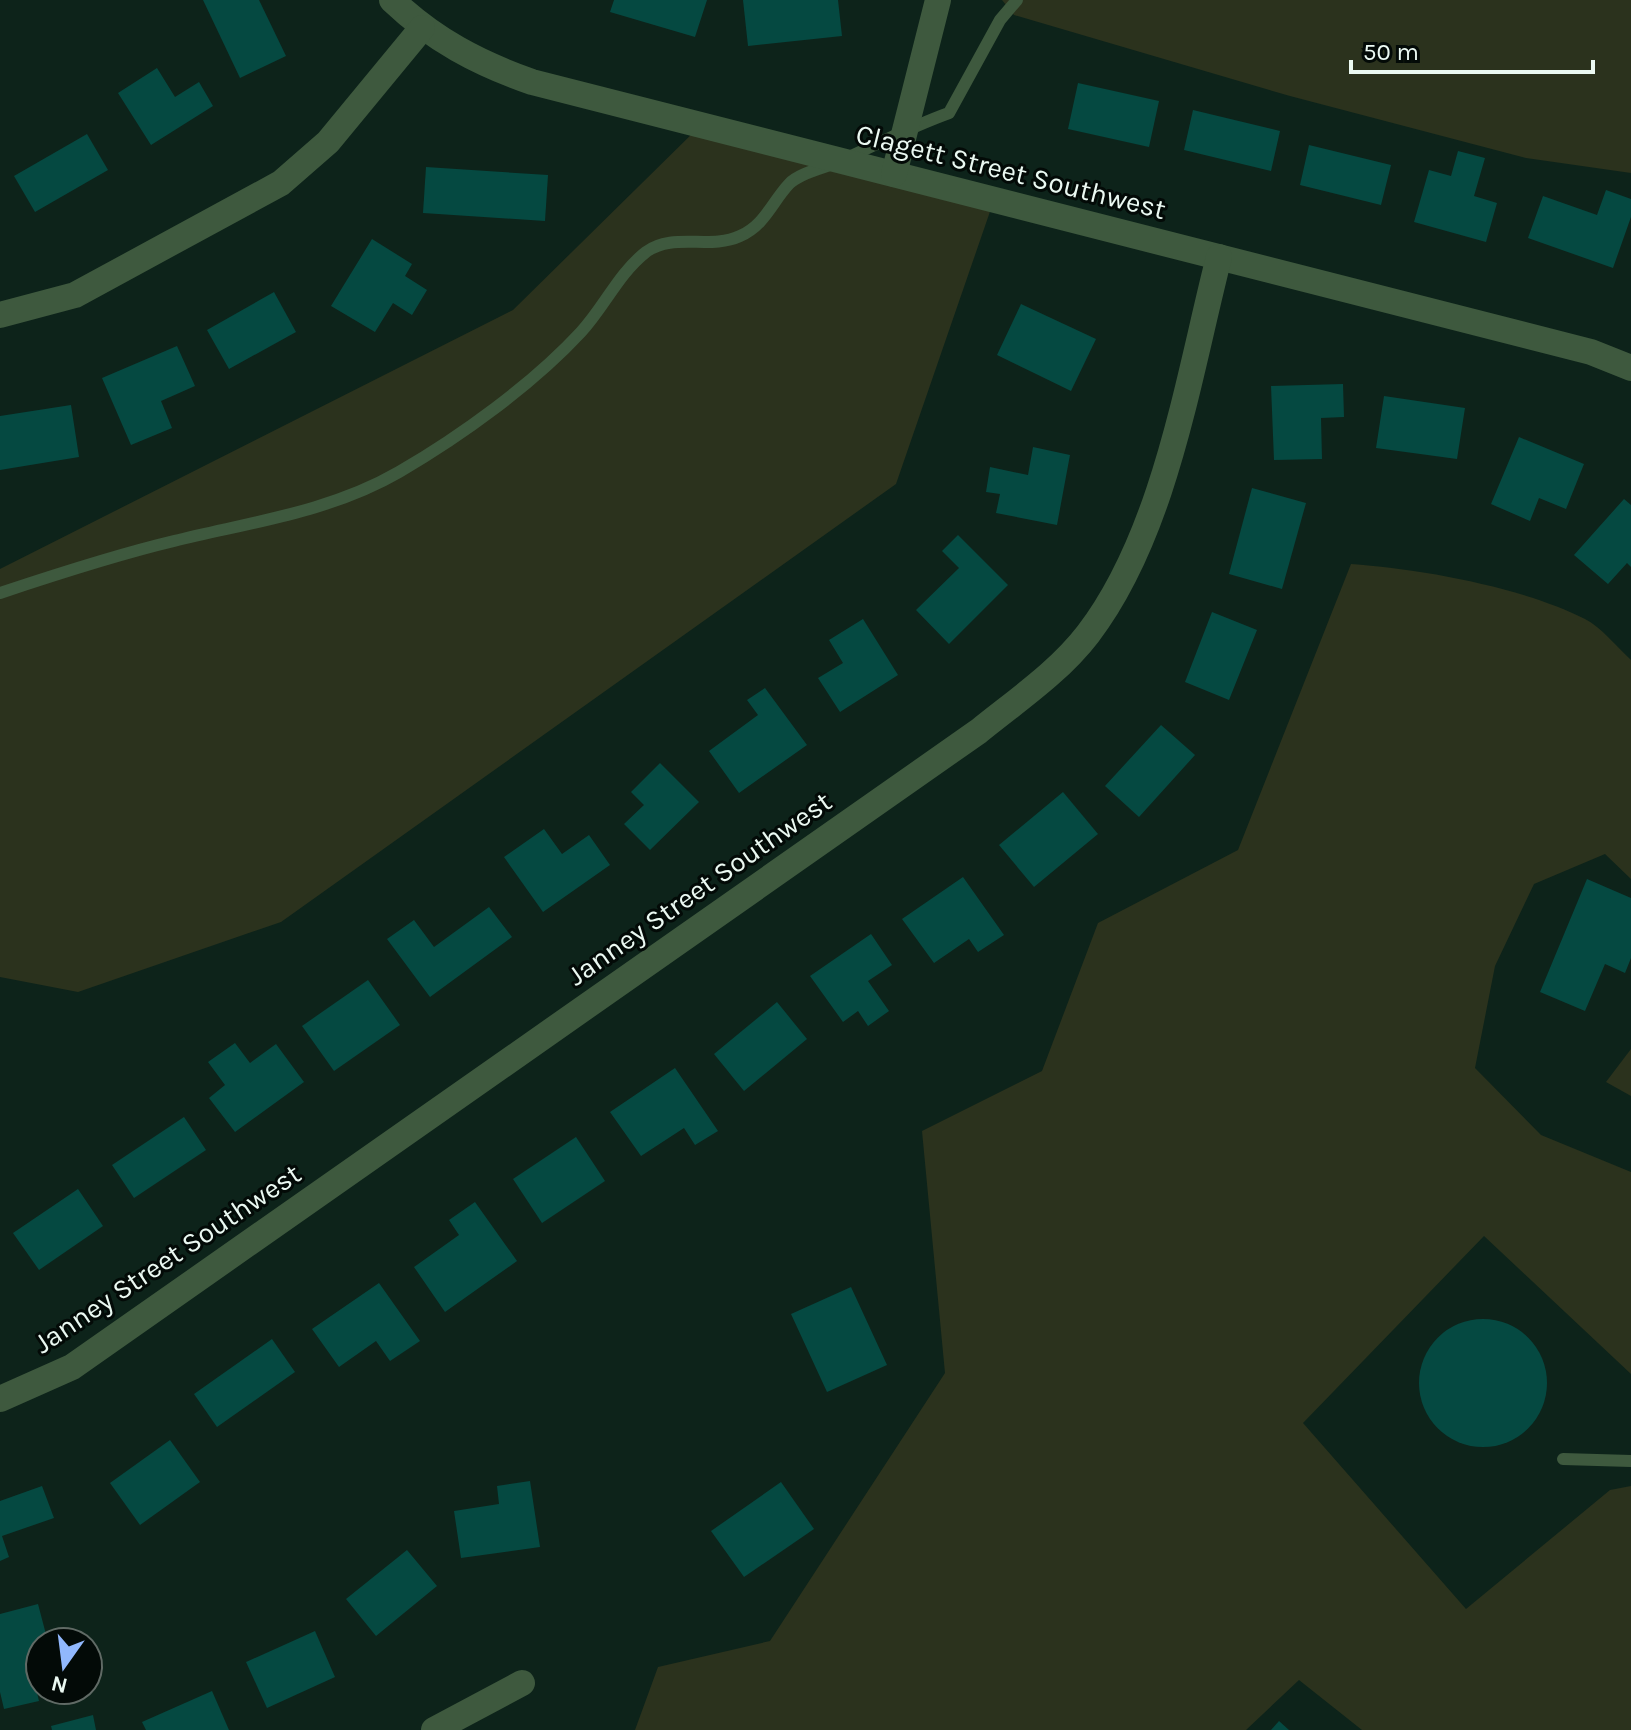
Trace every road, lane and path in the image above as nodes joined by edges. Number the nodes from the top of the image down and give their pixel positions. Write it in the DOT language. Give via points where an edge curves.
graph roads {
  1 [pos="392,0"];
  2 [pos="938,0"];
  3 [pos="1017,0"];
  4 [pos="422,28"];
  5 [pos="906,128"];
  6 [pos="841,161"];
  7 [pos="894,174"];
  8 [pos="1219,257"];
  9 [pos="0,315"];
  10 [pos="1631,368"];
  11 [pos="0,593"];
  12 [pos="0,1399"];
  13 [pos="1563,1459"];
  14 [pos="1631,1461"];
  15 [pos="522,1683"];
  16 [pos="434,1730"];
  1 -- 4 [label="street, Clagett Street Southwest"];
  2 -- 5 [label="street"];
  3 -- 5 [label="lane" via="1000,20 949,113"];
  4 -- 6 [label="street, Clagett Street Southwest" via="493,69 532,82"];
  4 -- 9 [label="street" via="328,142 281,183 75,295"];
  5 -- 6 [label="lane"];
  5 -- 7 [label="street"];
  6 -- 7 [label="street, Clagett Street Southwest"];
  6 -- 11 [label="lane" via="790,183 772,211 741,236 650,249 627,268 583,330 535,375 454,436 363,492 297,514 171,541"];
  7 -- 8 [label="street, Clagett Street Southwest"];
  8 -- 10 [label="street, Clagett Street Southwest" via="1591,352"];
  8 -- 12 [label="street, Janney Street Southwest" via="1150,513 1121,583 1087,635 1052,672 979,731 72,1367"];
  13 -- 14 [label="lane"];
  15 -- 16 [label="street"];
}
